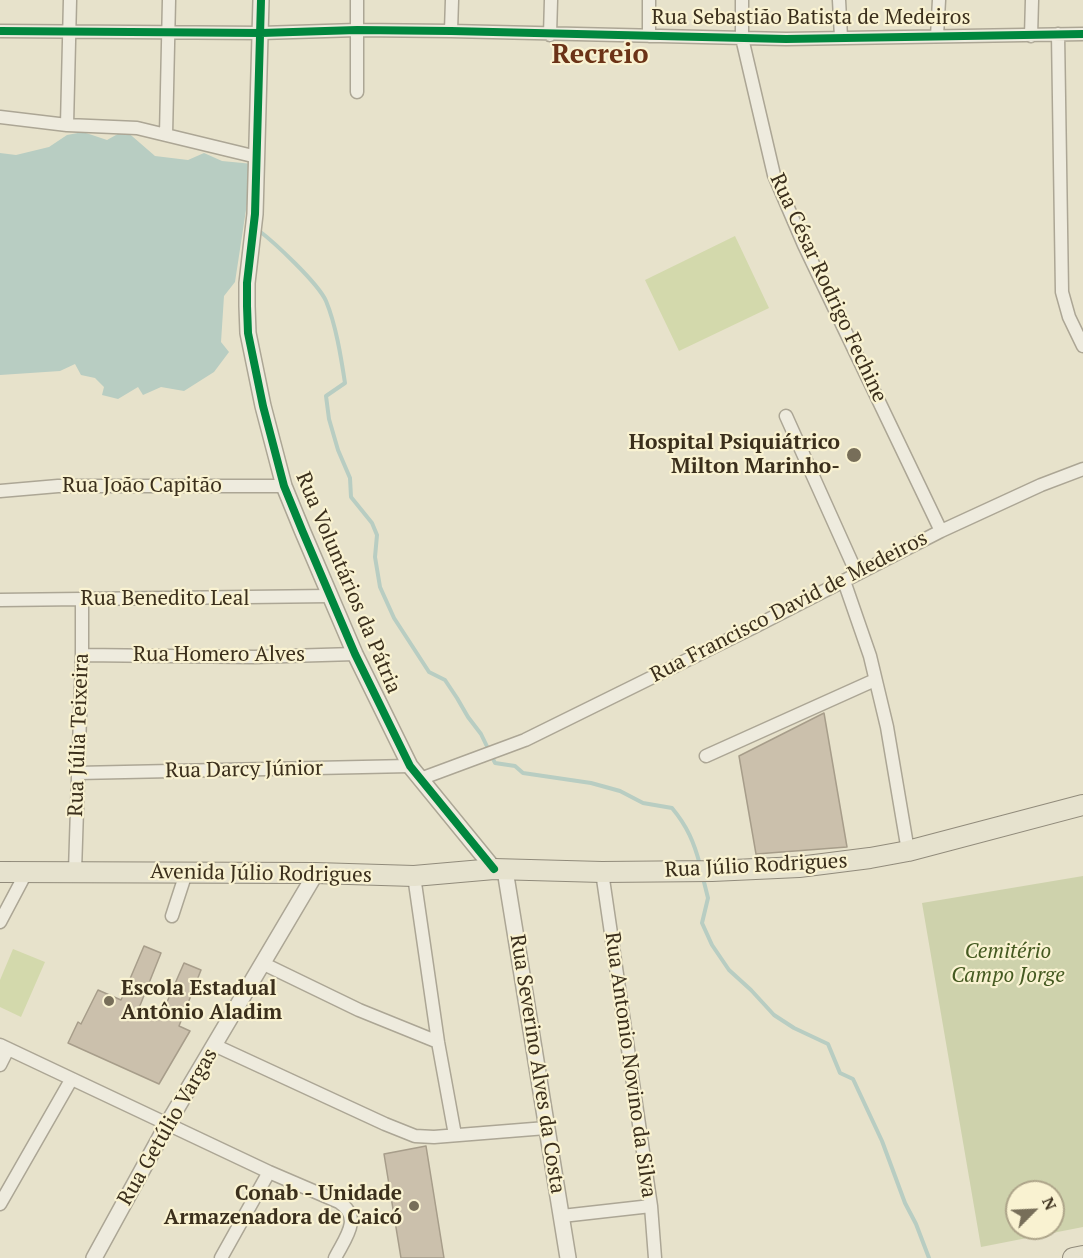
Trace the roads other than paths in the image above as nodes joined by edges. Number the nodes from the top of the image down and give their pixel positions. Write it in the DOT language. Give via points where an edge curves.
graph roads {
  1 [pos="70,0"];
  2 [pos="169,0"];
  3 [pos="261,0"];
  4 [pos="357,0"];
  5 [pos="452,0"];
  6 [pos="551,0"];
  7 [pos="649,0"];
  8 [pos="742,0"];
  9 [pos="840,0"];
  10 [pos="939,0"];
  11 [pos="1032,0"];
  12 [pos="69,30"];
  13 [pos="357,30"];
  14 [pos="0,31"];
  15 [pos="451,31"];
  16 [pos="169,32"];
  17 [pos="261,33"];
  18 [pos="550,34"];
  19 [pos="1058,34"];
  20 [pos="1083,34"];
  21 [pos="650,36"];
  22 [pos="937,36"];
  23 [pos="1031,36"];
  24 [pos="841,37"];
  25 [pos="741,38"];
  26 [pos="357,92"];
  27 [pos="0,117"];
  28 [pos="67,125"];
  29 [pos="166,135"];
  30 [pos="257,157"];
  31 [pos="1083,346"];
  32 [pos="786,417"];
  33 [pos="1083,469"];
  34 [pos="284,486"];
  35 [pos="0,491"];
  36 [pos="942,531"];
  37 [pos="857,574"];
  38 [pos="844,581"];
  39 [pos="330,596"];
  40 [pos="0,600"];
  41 [pos="82,600"];
  42 [pos="355,654"];
  43 [pos="82,655"];
  44 [pos="876,680"];
  45 [pos="706,756"];
  46 [pos="410,766"];
  47 [pos="77,772"];
  48 [pos="420,779"];
  49 [pos="1083,805"];
  50 [pos="908,851"];
  51 [pos="500,869"];
  52 [pos="27,871"];
  53 [pos="0,872"];
  54 [pos="602,872"];
  55 [pos="186,873"];
  56 [pos="316,873"];
  57 [pos="414,876"];
  58 [pos="80,878"];
  59 [pos="172,916"];
  60 [pos="0,922"];
  61 [pos="264,964"];
  62 [pos="438,1042"];
  63 [pos="214,1045"];
  64 [pos="4,1047"];
  65 [pos="0,1065"];
  66 [pos="71,1080"];
  67 [pos="168,1123"];
  68 [pos="546,1128"];
  69 [pos="455,1135"];
  70 [pos="269,1172"];
  71 [pos="0,1204"];
  72 [pos="651,1206"];
  73 [pos="562,1216"];
  74 [pos="1083,1256"];
  75 [pos="94,1258"];
  76 [pos="221,1258"];
  77 [pos="335,1258"];
  78 [pos="568,1258"];
  79 [pos="655,1258"];
  80 [pos="1073,1258"];
  1 -- 12 [label="street"];
  2 -- 16 [label="street"];
  3 -- 17 [label="street, Rua Voluntários da Pátria"];
  4 -- 13 [label="street"];
  5 -- 15 [label="street"];
  6 -- 18 [label="street"];
  7 -- 21 [label="street"];
  8 -- 25 [label="street, Rua César Rodrigo Fechine"];
  9 -- 24 [label="street"];
  10 -- 22 [label="street"];
  11 -- 23 [label="street"];
  12 -- 14 [label="street, Rua Sebastião Batista de Medeiros"];
  12 -- 16 [label="street, Rua Sebastião Batista de Medeiros"];
  12 -- 28 [label="street"];
  13 -- 15 [label="street, Rua Sebastião Batista de Medeiros"];
  13 -- 17 [label="street, Rua Sebastião Batista de Medeiros"];
  13 -- 26 [label="street"];
  15 -- 18 [label="street, Rua Sebastião Batista de Medeiros"];
  16 -- 17 [label="street, Rua Sebastião Batista de Medeiros"];
  16 -- 29 [label="street"];
  17 -- 30 [label="street, Rua Voluntários da Pátria"];
  18 -- 21 [label="street, Rua Sebastião Batista de Medeiros"];
  19 -- 20 [label="street, Rua Sebastião Batista de Medeiros"];
  19 -- 23 [label="street, Rua Sebastião Batista de Medeiros"];
  19 -- 31 [label="street" via="1062,292"];
  21 -- 25 [label="street, Rua Sebastião Batista de Medeiros"];
  22 -- 23 [label="street, Rua Sebastião Batista de Medeiros"];
  22 -- 24 [label="street, Rua Sebastião Batista de Medeiros"];
  24 -- 25 [label="street, Rua Sebastião Batista de Medeiros"];
  25 -- 36 [label="street, Rua César Rodrigo Fechine" via="774,175"];
  27 -- 28 [label="street"];
  28 -- 29 [label="street" via="137,128"];
  29 -- 30 [label="street"];
  30 -- 34 [label="street, Rua Voluntários da Pátria" via="247,283 248,333 262,406"];
  32 -- 37 [label="street"];
  33 -- 36 [label="street, Rua Francisco David de Medeiros"];
  34 -- 35 [label="street, Rua João Capitão" via="58,486"];
  34 -- 39 [label="street, Rua Voluntários da Pátria"];
  36 -- 37 [label="street, Rua Francisco David de Medeiros"];
  37 -- 38 [label="street, Rua Francisco David de Medeiros"];
  38 -- 44 [label="street"];
  38 -- 48 [label="street, Rua Francisco David de Medeiros" via="548,729"];
  39 -- 41 [label="street, Rua Benedito Leal"];
  39 -- 42 [label="street, Rua Voluntários da Pátria"];
  40 -- 41 [label="street, Rua Benedito Leal"];
  41 -- 43 [label="street, Rua Júlia Teixeira"];
  42 -- 43 [label="street, Rua Homero Alves"];
  42 -- 46 [label="street, Rua Voluntários da Pátria"];
  43 -- 47 [label="street, Rua Júlia Teixeira"];
  44 -- 45 [label="street"];
  44 -- 50 [label="street"];
  46 -- 47 [label="street, Rua Darcy Júnior"];
  46 -- 48 [label="street, Rua Voluntários da Pátria"];
  47 -- 58 [label="street, Rua Júlia Teixeira"];
  48 -- 51 [label="street, Rua Voluntários da Pátria"];
  49 -- 50 [label="main road, Rua Júlio Rodrigues"];
  50 -- 54 [label="main road, Rua Júlio Rodrigues" via="799,867"];
  51 -- 54 [label="main road, Rua Júlio Rodrigues"];
  51 -- 57 [label="main road, Avenida Júlio Rodrigues"];
  51 -- 68 [label="street, Rua Severino Alves da Costa"];
  52 -- 53 [label="main road"];
  52 -- 58 [label="main road, Avenida Júlio Rodrigues"];
  52 -- 60 [label="street"];
  54 -- 72 [label="street, Rua Antonio Novino da Silva"];
  55 -- 56 [label="main road, Avenida Júlio Rodrigues"];
  55 -- 58 [label="main road, Avenida Júlio Rodrigues" via="102,872"];
  55 -- 59 [label="street"];
  56 -- 57 [label="main road, Avenida Júlio Rodrigues"];
  56 -- 61 [label="street, Rua Getúlio Vargas"];
  57 -- 62 [label="street"];
  61 -- 62 [label="street" via="358,1010"];
  61 -- 63 [label="street, Rua Getúlio Vargas"];
  62 -- 69 [label="street"];
  63 -- 67 [label="street, Rua Getúlio Vargas"];
  63 -- 69 [label="street" via="415,1136"];
  64 -- 65 [label="street"];
  64 -- 66 [label="street"];
  66 -- 67 [label="street"];
  66 -- 71 [label="street"];
  67 -- 70 [label="street"];
  67 -- 75 [label="street, Rua Getúlio Vargas"];
  68 -- 69 [label="street"];
  68 -- 73 [label="street, Rua Severino Alves da Costa"];
  70 -- 76 [label="street"];
  70 -- 77 [label="street" via="347,1207 352,1222"];
  72 -- 73 [label="street"];
  72 -- 79 [label="street, Rua Antonio Novino da Silva"];
  73 -- 78 [label="street, Rua Severino Alves da Costa"];
  74 -- 80 [label="main road"];
}
